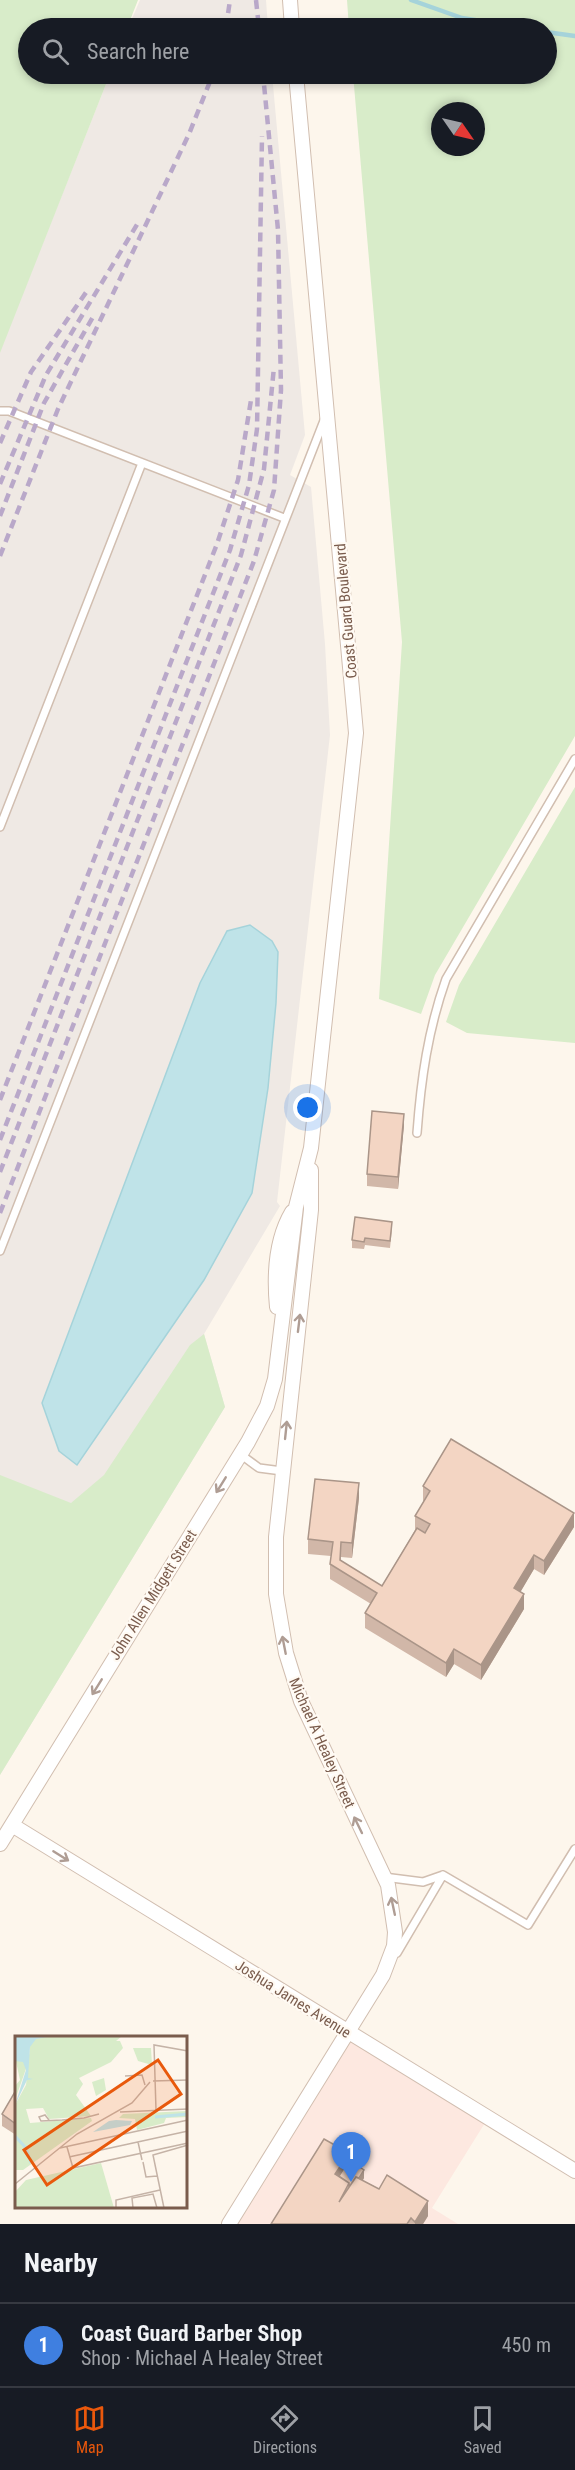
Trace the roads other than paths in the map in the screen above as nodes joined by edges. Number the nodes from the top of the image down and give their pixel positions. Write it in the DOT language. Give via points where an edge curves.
graph roads {
  1 [pos="290,0"];
  2 [pos="291,18"];
  3 [pos="297,84"];
  4 [pos="0,411"];
  5 [pos="328,411"];
  6 [pos="142,463"];
  7 [pos="284,518"];
  8 [pos="575,759"];
  9 [pos="0,828"];
  10 [pos="417,1133"];
  11 [pos="311,1148"];
  12 [pos="296,1207"];
  13 [pos="311,1210"];
  14 [pos="0,1251"];
  15 [pos="240,1454"];
  16 [pos="282,1472"];
  17 [pos="12,1825"];
  18 [pos="0,1844"];
  19 [pos="575,1849"];
  20 [pos="443,1875"];
  21 [pos="384,1877"];
  22 [pos="383,1976"];
  23 [pos="348,2033"];
  24 [pos="575,2171"];
  25 [pos="229,2224"];
  1 -- 2 [label="street"];
  3 -- 5 [label="street, Coast Guard Boulevard"];
  4 -- 6 [label="lane" via="9,411"];
  5 -- 7 [label="lane"];
  5 -- 11 [label="street, Coast Guard Boulevard" via="356,733"];
  6 -- 7 [label="lane"];
  6 -- 9 [label="lane"];
  7 -- 14 [label="lane"];
  8 -- 10 [label="lane" via="446,980 425,1056"];
  11 -- 12 [label="street, Coast Guard Boulevard"];
  11 -- 13 [label="street, Coast Guard Boulevard"];
  12 -- 15 [label="street, John Allen Midgett Street" via="272,1394"];
  16 -- 13 [label="street, Michael A Healey Street, one-way"];
  15 -- 16 [label="lane" via="259,1468"];
  15 -- 17 [label="street, John Allen Midgett Street, one-way"];
  21 -- 16 [label="street, Michael A Healey Street, one-way" via="312,1729 285,1653 275,1567"];
  17 -- 18 [label="street, John Allen Midgett Street"];
  17 -- 23 [label="street, Joshua James Avenue, one-way"];
  19 -- 20 [label="lane" via="528,1925"];
  20 -- 21 [label="lane" via="423,1882"];
  20 -- 22 [label="lane"];
  22 -- 21 [label="street, Michael A Healey Street, one-way" via="395,1932"];
  22 -- 23 [label="street, Michael A Healey Street"];
  23 -- 24 [label="street, Joshua James Avenue"];
  23 -- 25 [label="street, Michael A Healey Street"];
}
